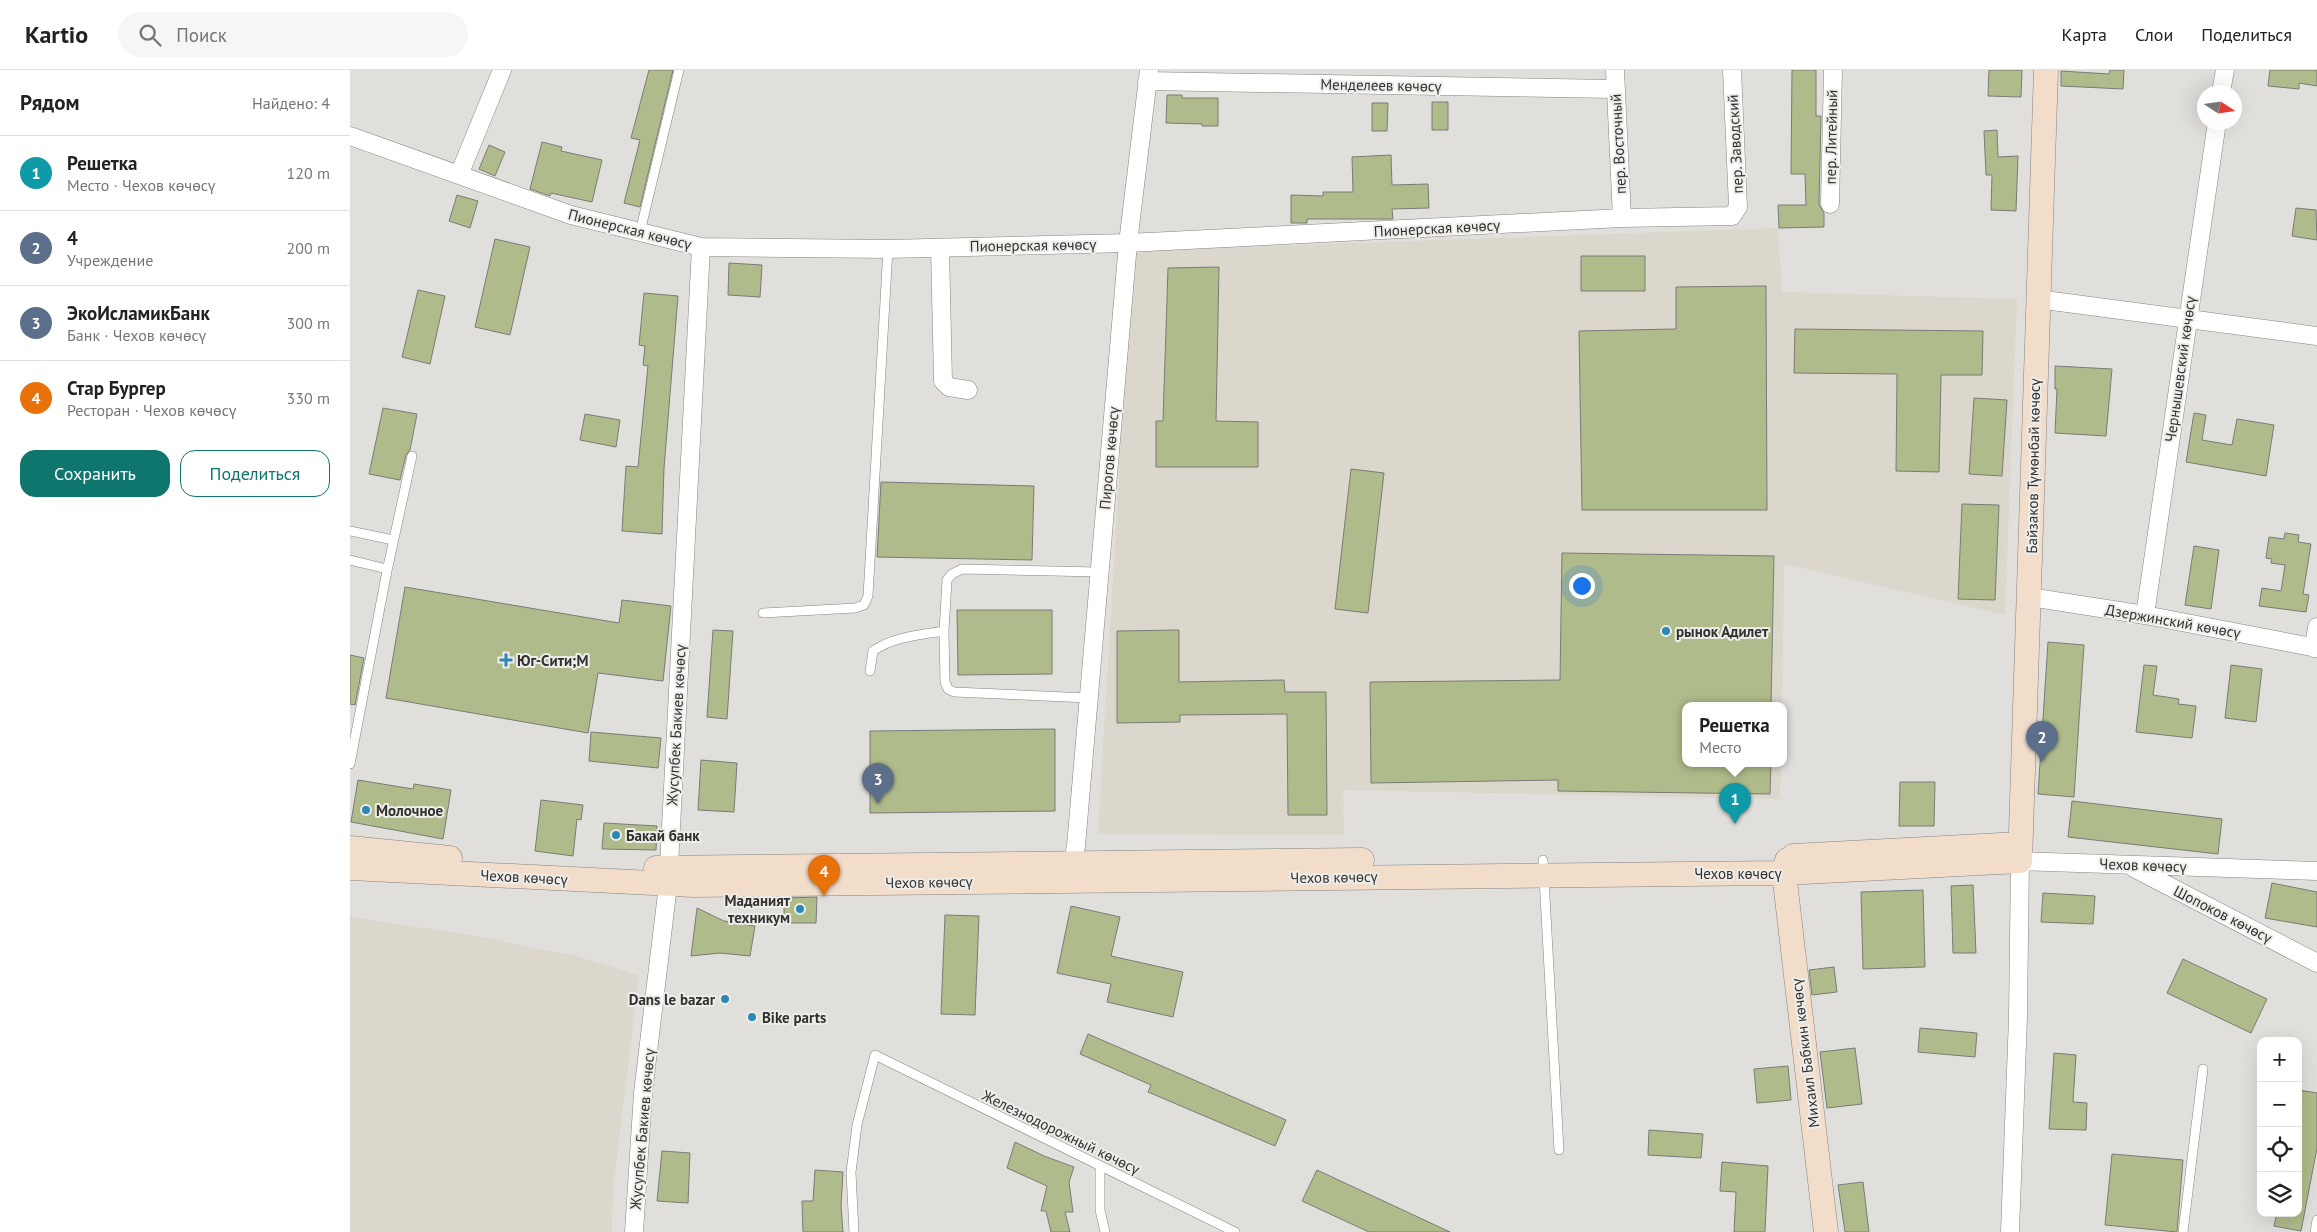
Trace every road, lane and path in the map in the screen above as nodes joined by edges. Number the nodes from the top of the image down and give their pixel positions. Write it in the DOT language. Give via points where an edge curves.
graph roads {
  1 [pos="502,70"];
  2 [pos="679,70"];
  3 [pos="1615,70"];
  4 [pos="1732,70"];
  5 [pos="1832,70"];
  6 [pos="2046,70"];
  7 [pos="2225,70"];
  8 [pos="1148,75"];
  9 [pos="2222,85"];
  10 [pos="1615,89"];
  11 [pos="2216,130"];
  12 [pos="350,136"];
  13 [pos="459,175"];
  14 [pos="1830,204"];
  15 [pos="1732,216"];
  16 [pos="1622,218"];
  17 [pos="640,232"];
  18 [pos="1128,243"];
  19 [pos="701,247"];
  20 [pos="940,248"];
  21 [pos="888,249"];
  22 [pos="2037,299"];
  23 [pos="2187,317"];
  24 [pos="2317,336"];
  25 [pos="968,390"];
  26 [pos="412,456"];
  27 [pos="350,531"];
  28 [pos="393,540"];
  29 [pos="350,560"];
  30 [pos="387,572"];
  31 [pos="1099,572"];
  32 [pos="2029,597"];
  33 [pos="763,613"];
  34 [pos="2145,615"];
  35 [pos="2317,626"];
  36 [pos="944,631"];
  37 [pos="2315,648"];
  38 [pos="870,671"];
  39 [pos="1088,698"];
  40 [pos="350,764"];
  41 [pos="350,848"];
  42 [pos="2020,853"];
  43 [pos="1787,865"];
  44 [pos="2130,866"];
  45 [pos="1074,867"];
  46 [pos="1543,867"];
  47 [pos="350,868"];
  48 [pos="2317,871"];
  49 [pos="660,876"];
  50 [pos="2317,962"];
  51 [pos="2203,1069"];
  52 [pos="1559,1150"];
  53 [pos="1100,1167"];
  54 [pos="2317,1220"];
  55 [pos="634,1232"];
  56 [pos="854,1232"];
  57 [pos="1105,1232"];
  58 [pos="1235,1232"];
  59 [pos="1826,1232"];
  60 [pos="2010,1232"];
  61 [pos="2014,1232"];
  62 [pos="2183,1232"];
  63 [pos="2315,1232"];
  1 -- 13 [label="street"];
  2 -- 17 [label="lane"];
  3 -- 10 [label="street, пер. Восточный"];
  4 -- 15 [label="street, пер. Заводский" via="1738,207"];
  5 -- 14 [label="street, пер. Литейный"];
  6 -- 22 [label="street, Байзаков Түмөнбай көчөсү"];
  7 -- 9 [label="street"];
  8 -- 10 [label="street, Менделеев көчөсү"];
  8 -- 18 [label="street, Пирогов көчөсү"];
  10 -- 16 [label="street, пер. Восточный"];
  11 -- 23 [label="street, Чернышевский көчөсү"];
  12 -- 13 [label="street, Пионерская көчөсү"];
  13 -- 17 [label="street, Пионерская көчөсү" via="571,215"];
  15 -- 16 [label="street, Пионерская көчөсү"];
  16 -- 18 [label="street, Пионерская көчөсү"];
  17 -- 19 [label="street, Пионерская көчөсү"];
  18 -- 20 [label="street, Пионерская көчөсү"];
  18 -- 31 [label="street, Пирогов көчөсү"];
  19 -- 21 [label="street, Пионерская көчөсү"];
  19 -- 49 [label="street, Жусупбек Бакиев көчөсү"];
  20 -- 21 [label="street, Пионерская көчөсү"];
  20 -- 25 [label="street" via="943,381 949,387"];
  21 -- 33 [label="lane" via="868,596 864,605 855,608"];
  22 -- 23 [label="street"];
  22 -- 32 [label="street, Байзаков Түмөнбай көчөсү"];
  23 -- 24 [label="street"];
  23 -- 34 [label="street, Чернышевский көчөсү"];
  26 -- 28 [label="lane"];
  27 -- 28 [label="lane"];
  28 -- 30 [label="lane"];
  29 -- 30 [label="lane" via="384,568"];
  30 -- 40 [label="lane"];
  31 -- 36 [label="lane" via="962,569 947,580"];
  31 -- 39 [label="street, Пирогов көчөсү"];
  32 -- 34 [label="street, Дзержинский көчөсү"];
  32 -- 42 [label="street, Байзаков Түмөнбай көчөсү"];
  34 -- 37 [label="street, Дзержинский көчөсү"];
  35 -- 37 [label="street"];
  36 -- 38 [label="lane" via="883,644 873,651"];
  36 -- 39 [label="lane" via="945,682 954,692"];
  39 -- 45 [label="street, Пирогов көчөсү"];
  41 -- 49 [label="street, Чехов көчөсү"];
  42 -- 43 [label="street, Чехов көчөсү"];
  42 -- 44 [label="street, Чехов көчөсү"];
  42 -- 60 [label="street"];
  43 -- 46 [label="street, Чехов көчөсү"];
  43 -- 59 [label="street, Михаил Бабкин көчөсү"];
  44 -- 48 [label="street, Чехов көчөсү"];
  44 -- 50 [label="street, Шопоков көчөсү"];
  45 -- 46 [label="street, Чехов көчөсү"];
  45 -- 49 [label="street, Чехов көчөсү"];
  46 -- 52 [label="lane"];
  47 -- 49 [label="street, Чехов көчөсү"];
  49 -- 55 [label="street, Жусупбек Бакиев көчөсү"];
  51 -- 62 [label="lane"];
  53 -- 56 [label="lane, Железнодорожный көчөсү" via="875,1055 857,1125 850,1172"];
  53 -- 57 [label="lane" via="1100,1210"];
  53 -- 58 [label="lane, Железнодорожный көчөсү"];
  54 -- 63 [label="lane"];
  60 -- 61 [label="street"];
}
